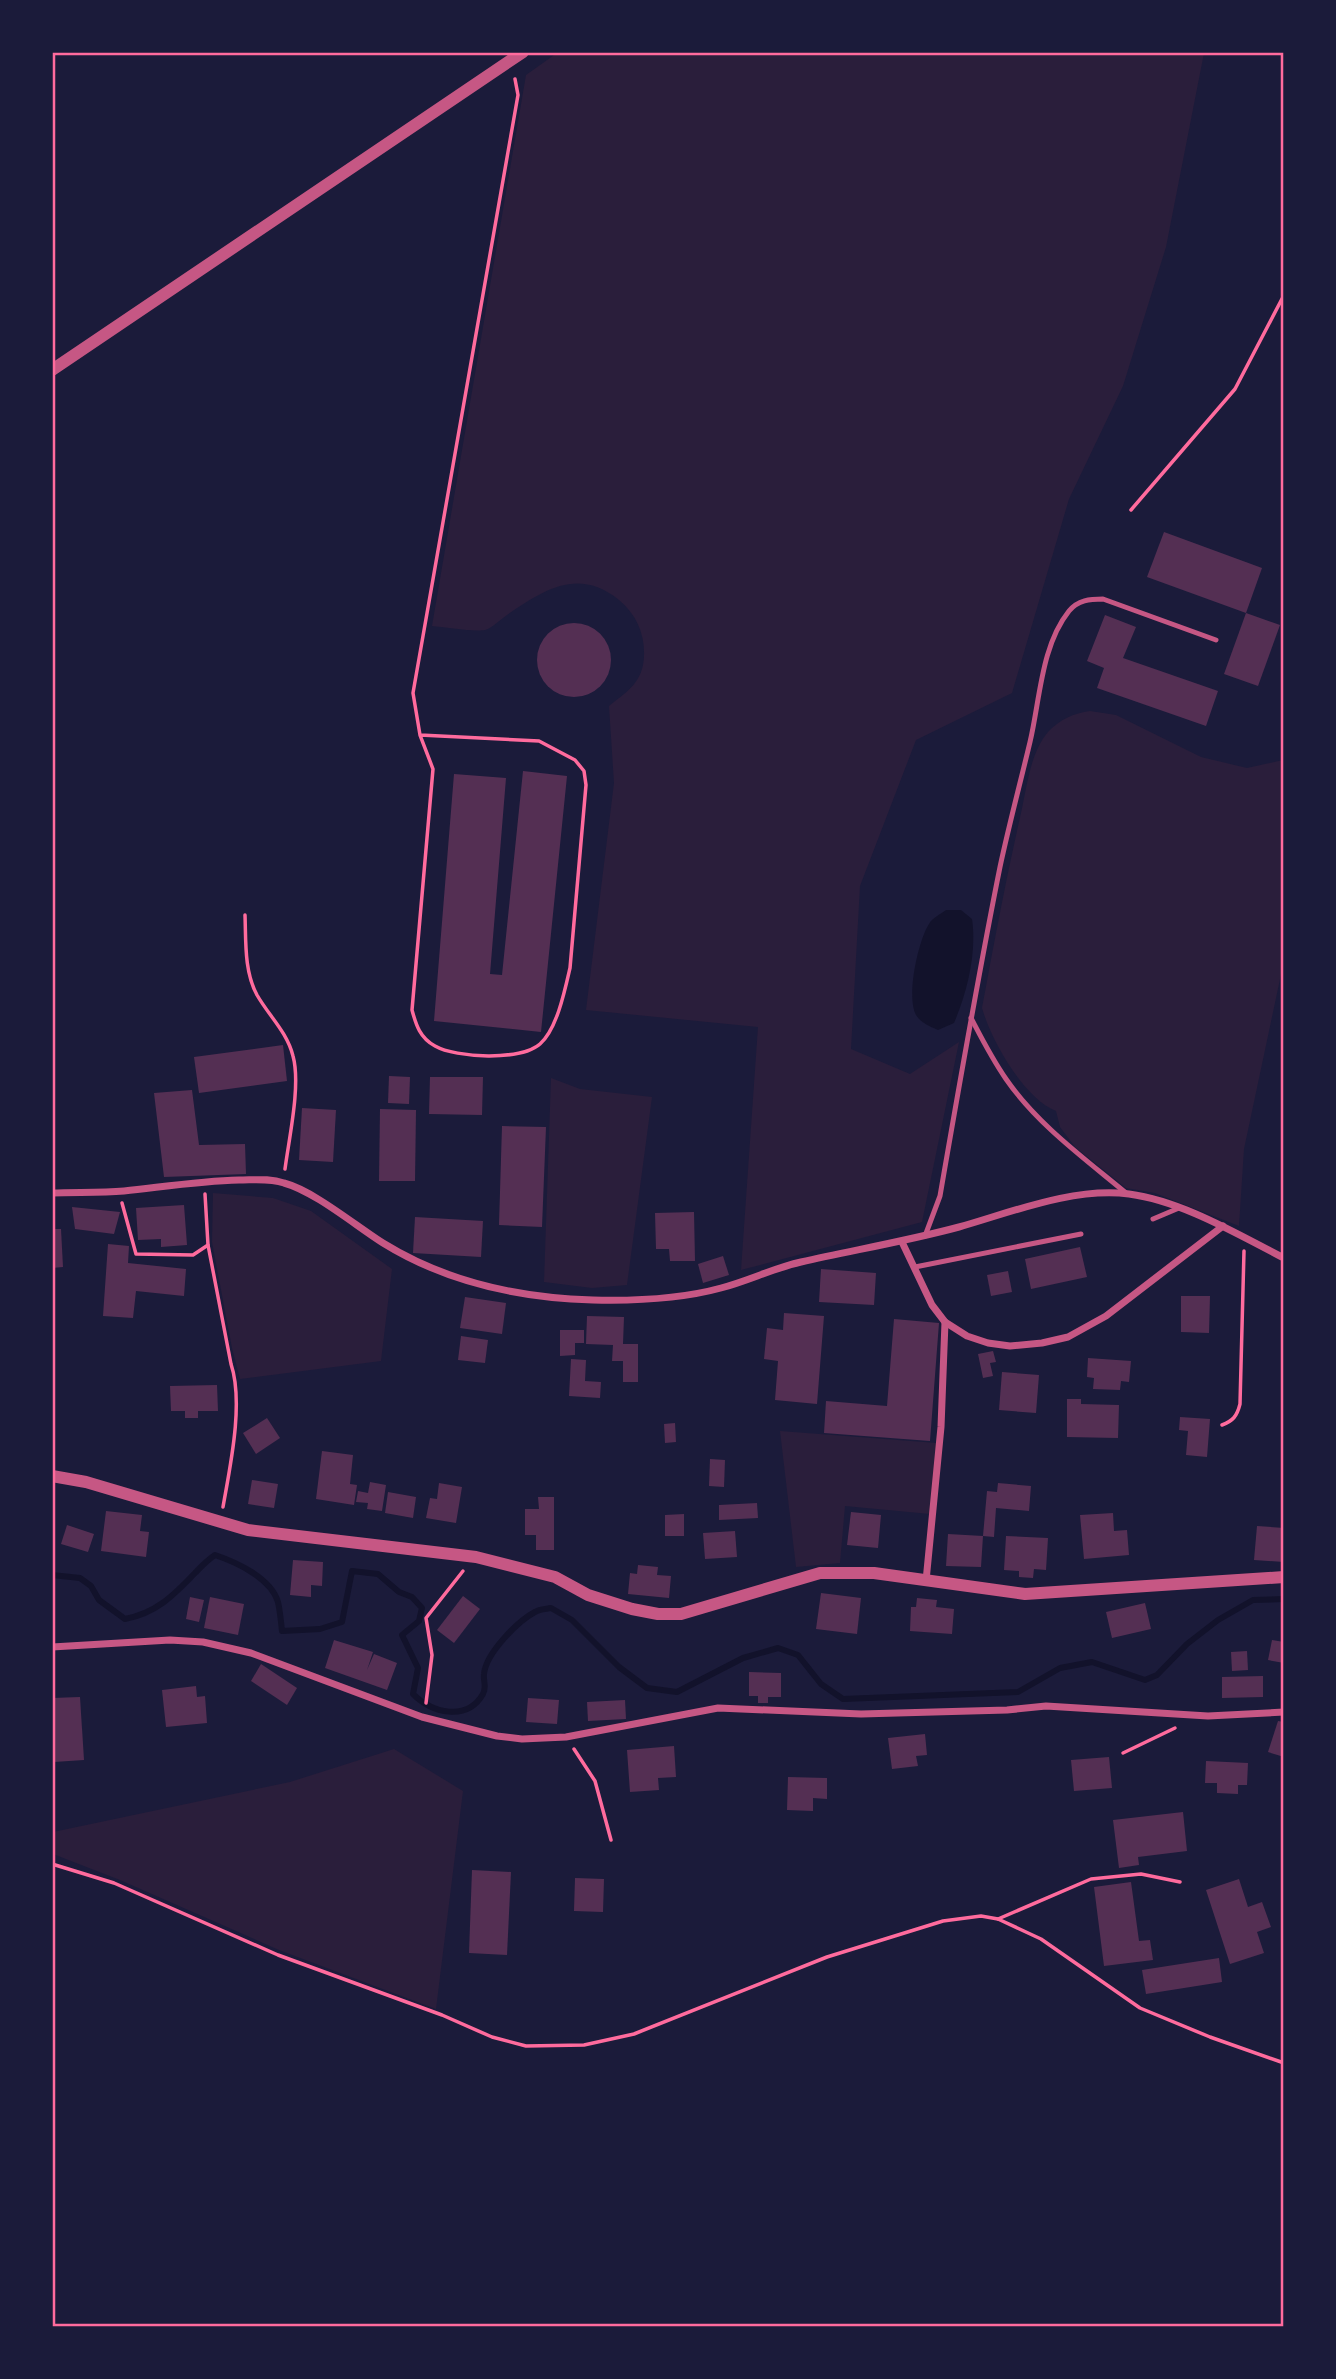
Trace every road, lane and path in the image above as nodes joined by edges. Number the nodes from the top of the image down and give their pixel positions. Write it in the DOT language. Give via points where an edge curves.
graph roads {
  1 [pos="518,56"];
  2 [pos="1283,295"];
  3 [pos="52,370"];
  4 [pos="1130,510"];
  5 [pos="1216,640"];
  6 [pos="420,735"];
  7 [pos="246,915"];
  8 [pos="971,1018"];
  9 [pos="204,1181"];
  10 [pos="283,1182"];
  11 [pos="120,1191"];
  12 [pos="52,1192"];
  13 [pos="1126,1193"];
  14 [pos="1179,1208"];
  15 [pos="1153,1219"];
  16 [pos="1223,1226"];
  17 [pos="1081,1234"];
  18 [pos="925,1236"];
  19 [pos="1244,1237"];
  20 [pos="902,1242"];
  21 [pos="208,1245"];
  22 [pos="1283,1258"];
  23 [pos="915,1267"];
  24 [pos="945,1322"];
  25 [pos="1222,1425"];
  26 [pos="52,1476"];
  27 [pos="220,1523"];
  28 [pos="476,1557"];
  29 [pos="1283,1577"];
  30 [pos="926,1582"];
  31 [pos="52,1647"];
  32 [pos="427,1701"];
  33 [pos="1283,1712"];
  34 [pos="1178,1727"];
  35 [pos="566,1737"];
  36 [pos="1123,1752"];
  37 [pos="611,1840"];
  38 [pos="52,1864"];
  39 [pos="1181,1882"];
  40 [pos="998,1919"];
  41 [pos="1283,2063"];
  1 -- 3 [label="street"];
  1 -- 6 [label="path" via="518,95 413,692"];
  2 -- 4 [label="path" via="1235,389"];
  5 -- 8 [label="lane" via="1103,599 1089,599 1069,611 1048,655"];
  6 -- 6 [label="path" via="433,769 412,1010 416,1025 428,1041 449,1052 524,1054 548,1036 570,968 584,771 575,760 538,741"];
  7 -- 10 [label="path" via="250,976 256,994 288,1038 296,1075"];
  8 -- 13 [label="lane" via="1007,1080 1031,1110"];
  8 -- 18 [label="lane" via="940,1196"];
  9 -- 10 [label="street"];
  9 -- 11 [label="street"];
  9 -- 21 [label="path"];
  10 -- 20 [label="street" via="430,1268 489,1286 563,1298 686,1295 798,1263"];
  11 -- 12 [label="street"];
  11 -- 21 [label="path" via="136,1254 193,1255"];
  13 -- 14 [label="street"];
  13 -- 18 [label="street" via="1062,1198"];
  14 -- 15 [label="lane"];
  14 -- 16 [label="street"];
  16 -- 19 [label="street"];
  16 -- 24 [label="street" via="1106,1316 1068,1337 1010,1346 967,1336"];
  17 -- 23 [label="lane"];
  18 -- 20 [label="street"];
  19 -- 22 [label="street"];
  19 -- 25 [label="path" via="1240,1404 1231,1422"];
  20 -- 23 [label="street"];
  21 -- 27 [label="path" via="237,1381 233,1452"];
  23 -- 24 [label="street"];
  24 -- 30 [label="street" via="941,1427"];
  26 -- 27 [label="street"];
  27 -- 28 [label="street"];
  28 -- 30 [label="street" via="555,1577 588,1595 658,1614 681,1614 820,1573 874,1573"];
  28 -- 32 [label="path" via="426,1618 432,1655"];
  29 -- 30 [label="street" via="1025,1594"];
  31 -- 35 [label="street" via="203,1642 251,1653 422,1717 497,1736"];
  33 -- 35 [label="street" via="1208,1716 1046,1706 861,1714 718,1708"];
  34 -- 36 [label="path"];
  35 -- 37 [label="path" via="595,1780"];
  38 -- 40 [label="path" via="114,1884 278,1955 526,2046 584,2045 634,2034 827,1956 943,1921 981,1916"];
  39 -- 40 [label="path" via="1140,1874 1091,1879"];
  40 -- 41 [label="path" via="1041,1939 1140,2008"];
}
